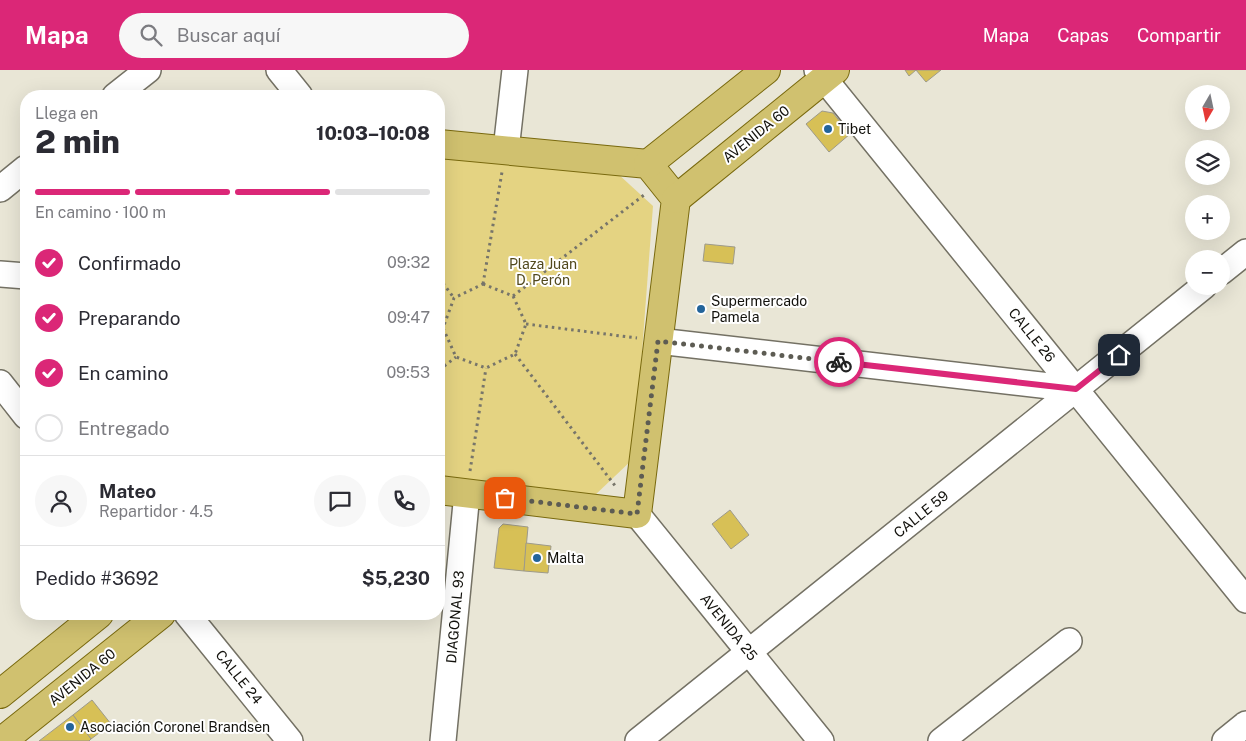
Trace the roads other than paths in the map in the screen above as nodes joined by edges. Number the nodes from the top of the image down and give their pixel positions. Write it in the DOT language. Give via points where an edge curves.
graph roads {
  1 [pos="148,70"];
  2 [pos="279,70"];
  3 [pos="515,70"];
  4 [pos="766,70"];
  5 [pos="826,73"];
  6 [pos="123,90"];
  7 [pos="295,90"];
  8 [pos="445,145"];
  9 [pos="506,150"];
  10 [pos="20,173"];
  11 [pos="662,182"];
  12 [pos="0,189"];
  13 [pos="1246,252"];
  14 [pos="1230,265"];
  15 [pos="0,274"];
  16 [pos="20,276"];
  17 [pos="1193,295"];
  18 [pos="658,341"];
  19 [pos="0,383"];
  20 [pos="1076,389"];
  21 [pos="20,408"];
  22 [pos="445,491"];
  23 [pos="467,493"];
  24 [pos="637,514"];
  25 [pos="1246,600"];
  26 [pos="92,620"];
  27 [pos="153,620"];
  28 [pos="192,620"];
  29 [pos="1069,641"];
  30 [pos="749,652"];
  31 [pos="0,694"];
  32 [pos="1246,724"];
  33 [pos="2,741"];
  34 [pos="290,741"];
  35 [pos="444,741"];
  36 [pos="638,741"];
  37 [pos="821,741"];
  38 [pos="941,741"];
  39 [pos="1226,741"];
  1 -- 6 [label="street"];
  2 -- 7 [label="street"];
  3 -- 9 [label="street"];
  4 -- 11 [label="main road"];
  5 -- 11 [label="main road, AVENIDA 60"];
  5 -- 20 [label="street, CALLE 26"];
  8 -- 9 [label="main road"];
  9 -- 11 [label="main road"];
  10 -- 12 [label="street"];
  11 -- 18 [label="main road"];
  13 -- 14 [label="street"];
  15 -- 16 [label="street"];
  17 -- 20 [label="street, CALLE 59"];
  18 -- 20 [label="street"];
  18 -- 24 [label="main road"];
  19 -- 21 [label="street"];
  20 -- 25 [label="street, CALLE 26"];
  20 -- 30 [label="street, CALLE 59"];
  22 -- 23 [label="main road"];
  23 -- 24 [label="main road"];
  23 -- 35 [label="street, DIAGONAL 93"];
  24 -- 30 [label="street, AVENIDA 25"];
  26 -- 31 [label="main road"];
  27 -- 33 [label="main road, AVENIDA 60"];
  28 -- 34 [label="street, CALLE 24"];
  29 -- 38 [label="street"];
  30 -- 36 [label="street, CALLE 59"];
  30 -- 37 [label="street, AVENIDA 25"];
  32 -- 39 [label="street"];
}
